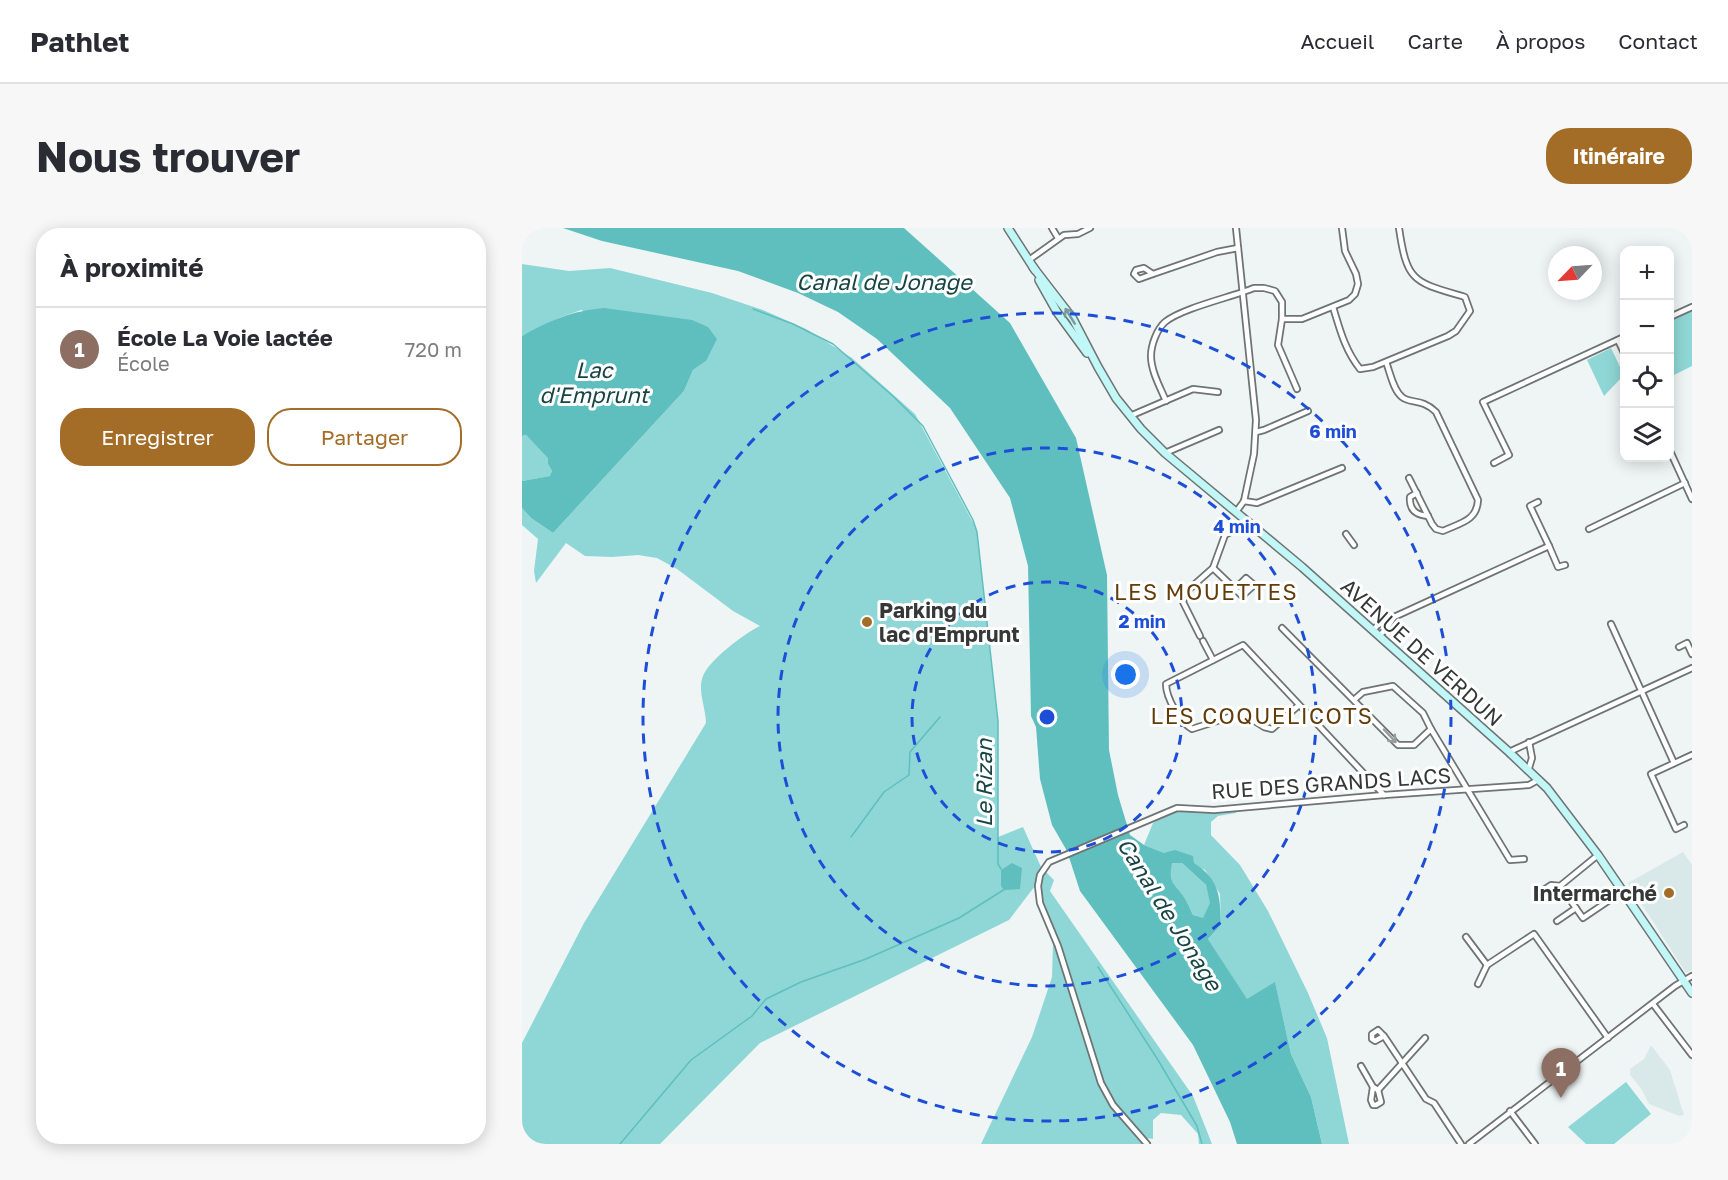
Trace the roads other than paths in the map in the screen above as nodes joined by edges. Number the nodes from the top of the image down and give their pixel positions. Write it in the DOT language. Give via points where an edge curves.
graph roads {
  1 [pos="1008,228"];
  2 [pos="1052,228"];
  3 [pos="1090,228"];
  4 [pos="1236,228"];
  5 [pos="1342,228"];
  6 [pos="1399,228"];
  7 [pos="1058,238"];
  8 [pos="1238,248"];
  9 [pos="1031,263"];
  10 [pos="1153,274"];
  11 [pos="1243,292"];
  12 [pos="1333,307"];
  13 [pos="1692,307"];
  14 [pos="1674,315"];
  15 [pos="1282,319"];
  16 [pos="1618,340"];
  17 [pos="1620,344"];
  18 [pos="1386,362"];
  19 [pos="1297,389"];
  20 [pos="1218,392"];
  21 [pos="1166,401"];
  22 [pos="1308,411"];
  23 [pos="1130,416"];
  24 [pos="1219,430"];
  25 [pos="1256,432"];
  26 [pos="1165,453"];
  27 [pos="1674,460"];
  28 [pos="1494,463"];
  29 [pos="1342,468"];
  30 [pos="1409,478"];
  31 [pos="1685,483"];
  32 [pos="1417,493"];
  33 [pos="1692,499"];
  34 [pos="1244,501"];
  35 [pos="1538,502"];
  36 [pos="1236,512"];
  37 [pos="1428,516"];
  38 [pos="1248,523"];
  39 [pos="1589,528"];
  40 [pos="1346,534"];
  41 [pos="1354,545"];
  42 [pos="1549,546"];
  43 [pos="1565,564"];
  44 [pos="1213,568"];
  45 [pos="1235,589"];
  46 [pos="1394,617"];
  47 [pos="1611,624"];
  48 [pos="1282,628"];
  49 [pos="1373,630"];
  50 [pos="1379,636"];
  51 [pos="1679,647"];
  52 [pos="1692,654"];
  53 [pos="1213,660"];
  54 [pos="1692,668"];
  55 [pos="1642,691"];
  56 [pos="1354,699"];
  57 [pos="1299,705"];
  58 [pos="1431,729"];
  59 [pos="1529,742"];
  60 [pos="1509,752"];
  61 [pos="1692,755"];
  62 [pos="1674,763"];
  63 [pos="1528,771"];
  64 [pos="1538,780"];
  65 [pos="1467,790"];
  66 [pos="1384,795"];
  67 [pos="1684,825"];
  68 [pos="1598,855"];
  69 [pos="1524,859"];
  70 [pos="1560,886"];
  71 [pos="1623,891"];
  72 [pos="1539,893"];
  73 [pos="1576,908"];
  74 [pos="1557,921"];
  75 [pos="1466,937"];
  76 [pos="1487,965"];
  77 [pos="1692,976"];
  78 [pos="1684,980"];
  79 [pos="1478,984"];
  80 [pos="1692,993"];
  81 [pos="1653,1004"];
  82 [pos="1384,1036"];
  83 [pos="1425,1038"];
  84 [pos="1608,1038"];
  85 [pos="1692,1054"];
  86 [pos="1402,1062"];
  87 [pos="1361,1066"];
  88 [pos="1510,1112"];
  89 [pos="1148,1144"];
  90 [pos="1461,1144"];
  91 [pos="1469,1144"];
  92 [pos="1535,1144"];
  1 -- 9 [label="main road, AVENUE DE VERDUN"];
  2 -- 7 [label="street"];
  3 -- 7 [label="street"];
  4 -- 8 [label="street"];
  5 -- 12 [label="street" via="1358,284 1349,300"];
  6 -- 18 [label="street" via="1404,258 1412,274 1437,289 1465,297 1470,311 1448,336"];
  7 -- 9 [label="street"];
  8 -- 10 [label="street"];
  8 -- 11 [label="street"];
  9 -- 23 [label="main road, AVENUE DE VERDUN" via="1062,320"];
  11 -- 15 [label="street" via="1254,288 1275,291 1282,302"];
  11 -- 21 [label="street" via="1181,314 1159,329 1151,355"];
  11 -- 25 [label="street"];
  12 -- 15 [label="street" via="1298,320"];
  12 -- 18 [label="street" via="1344,345 1360,369"];
  13 -- 14 [label="street"];
  15 -- 19 [label="street" via="1278,345"];
  16 -- 17 [label="street"];
  16 -- 28 [label="street" via="1483,402 1509,455"];
  18 -- 37 [label="street" via="1403,399 1427,404 1436,412 1478,500 1474,516 1443,531 1436,529"];
  20 -- 21 [label="street" via="1193,389"];
  21 -- 23 [label="street"];
  22 -- 25 [label="street"];
  23 -- 26 [label="main road, AVENUE DE VERDUN"];
  24 -- 26 [label="street"];
  25 -- 34 [label="street"];
  26 -- 36 [label="main road, AVENUE DE VERDUN"];
  27 -- 31 [label="street"];
  29 -- 34 [label="street" via="1257,503"];
  30 -- 32 [label="street"];
  31 -- 33 [label="street"];
  31 -- 39 [label="street"];
  32 -- 37 [label="street"];
  32 -- 37 [label="street" via="1409,500 1414,512"];
  34 -- 36 [label="street"];
  35 -- 42 [label="street" via="1530,506"];
  36 -- 38 [label="main road, AVENUE DE VERDUN"];
  38 -- 44 [label="street" via="1225,535"];
  38 -- 49 [label="main road, AVENUE DE VERDUN"];
  40 -- 41 [label="street"];
  42 -- 43 [label="street" via="1558,567"];
  42 -- 46 [label="street"];
  44 -- 45 [label="street"];
  44 -- 53 [label="street" via="1186,592 1183,602"];
  46 -- 49 [label="street"];
  46 -- 50 [label="street"];
  47 -- 55 [label="street"];
  48 -- 56 [label="street"];
  49 -- 50 [label="main road, AVENUE DE VERDUN"];
  50 -- 60 [label="main road, AVENUE DE VERDUN"];
  51 -- 52 [label="street" via="1687,643"];
  53 -- 57 [label="street" via="1244,645"];
  53 -- 57 [label="street" via="1166,684 1166,692 1186,726 1192,729 1242,712 1264,728 1272,729"];
  54 -- 55 [label="street"];
  55 -- 59 [label="street"];
  55 -- 62 [label="street"];
  56 -- 58 [label="street" via="1363,692 1393,686 1423,713"];
  56 -- 58 [label="street, one-way" via="1398,746 1414,745"];
  57 -- 66 [label="street"];
  58 -- 65 [label="street"];
  59 -- 60 [label="street"];
  59 -- 63 [label="street" via="1532,758"];
  60 -- 63 [label="main road, AVENUE DE VERDUN"];
  61 -- 62 [label="street"];
  62 -- 67 [label="street" via="1651,774 1676,829"];
  63 -- 64 [label="main road, AVENUE DE VERDUN"];
  64 -- 65 [label="street, RUE DES GRANDS LACS"];
  64 -- 68 [label="main road, AVENUE DE VERDUN"];
  65 -- 66 [label="street, RUE DES GRANDS LACS"];
  65 -- 69 [label="street" via="1510,860"];
  66 -- 89 [label="street, RUE DES GRANDS LACS" via="1214,810 1177,808 1044,867 1038,886 1040,903 1106,1094"];
  68 -- 70 [label="street"];
  68 -- 71 [label="main road, AVENUE DE VERDUN"];
  70 -- 72 [label="street" via="1551,885"];
  70 -- 73 [label="street"];
  71 -- 73 [label="street" via="1583,918"];
  71 -- 78 [label="main road, AVENUE DE VERDUN"];
  73 -- 74 [label="street"];
  75 -- 76 [label="street"];
  76 -- 79 [label="street"];
  76 -- 84 [label="street" via="1534,934"];
  77 -- 78 [label="street"];
  78 -- 80 [label="main road, AVENUE DE VERDUN"];
  78 -- 81 [label="street"];
  81 -- 84 [label="street"];
  81 -- 85 [label="street"];
  82 -- 86 [label="street"];
  83 -- 86 [label="street"];
  84 -- 88 [label="street"];
  86 -- 87 [label="street" via="1376,1088"];
  86 -- 90 [label="street"];
  88 -- 91 [label="street"];
  88 -- 92 [label="street"];
}
